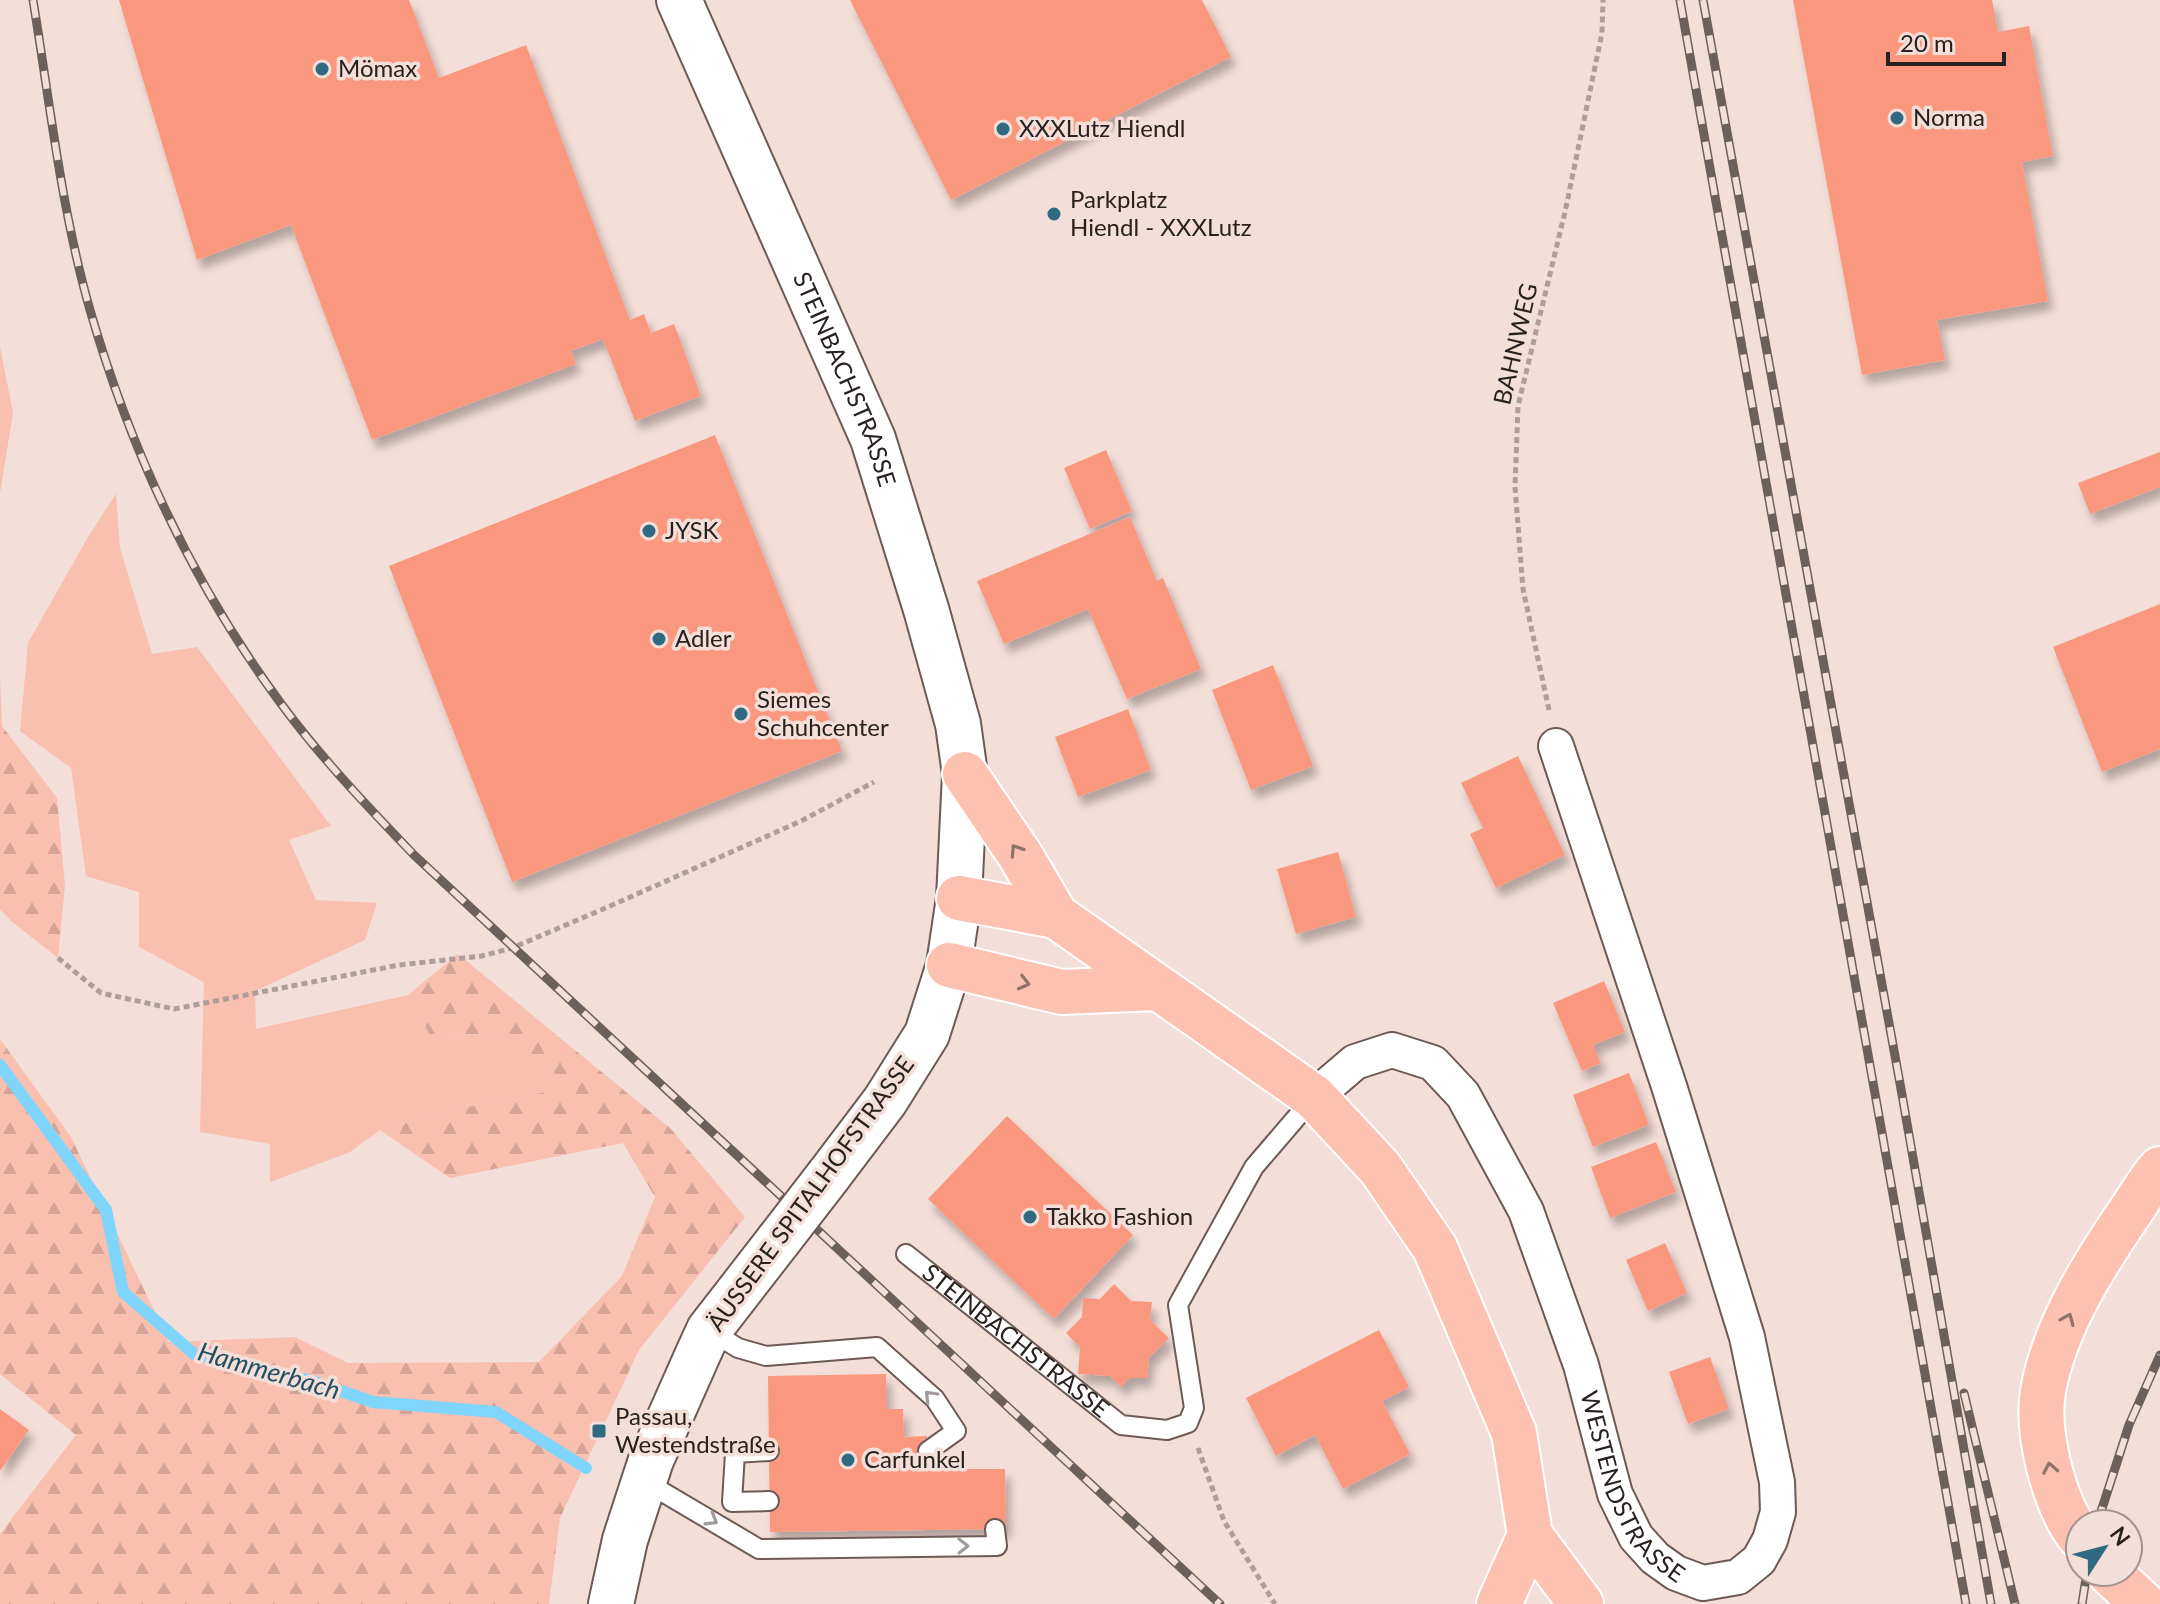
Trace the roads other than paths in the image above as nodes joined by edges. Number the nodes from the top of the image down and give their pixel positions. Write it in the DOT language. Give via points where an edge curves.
graph roads {
  1 [pos="679,0"];
  2 [pos="1556,746"];
  3 [pos="965,774"];
  4 [pos="959,898"];
  5 [pos="1056,916"];
  6 [pos="949,965"];
  7 [pos="1157,988"];
  8 [pos="1314,1097"];
  9 [pos="2160,1169"];
  10 [pos="906,1254"];
  11 [pos="709,1330"];
  12 [pos="769,1451"];
  13 [pos="928,1451"];
  14 [pos="644,1481"];
  15 [pos="769,1501"];
  16 [pos="2064,1509"];
  17 [pos="995,1529"];
  18 [pos="1530,1535"];
  19 [pos="2126,1588"];
  20 [pos="611,1604"];
  21 [pos="1499,1604"];
  22 [pos="1581,1604"];
  23 [pos="2143,1604"];
  1 -- 3 [label="street, STEINBACHSTRASSE" via="873,439 958,724"];
  2 -- 8 [label="street, WESTENDSTRASSE" via="1747,1337 1777,1482 1778,1512 1759,1560 1738,1577 1703,1583 1676,1573 1636,1537 1615,1494 1581,1365 1526,1211 1463,1095 1433,1063 1392,1050 1355,1062"];
  3 -- 4 [label="street, ÄUSSERE SPITALHOFSTRASSE"];
  5 -- 3 [label="main road, one-way"];
  4 -- 5 [label="main road"];
  4 -- 6 [label="street, ÄUSSERE SPITALHOFSTRASSE"];
  5 -- 7 [label="main road"];
  6 -- 7 [label="main road, one-way" via="1062,992"];
  6 -- 11 [label="street, ÄUSSERE SPITALHOFSTRASSE, bridge" via="927,1034 885,1101"];
  7 -- 8 [label="main road"];
  8 -- 10 [label="lane, STEINBACHSTRASSE" via="1254,1167 1178,1305 1194,1408 1188,1423 1167,1430 1121,1425"];
  8 -- 18 [label="main road" via="1380,1168 1435,1248 1514,1433"];
  16 -- 9 [label="main road, one-way" via="2052,1481 2044,1429 2043,1393 2053,1355 2104,1249"];
  13 -- 11 [label="lane, one-way" via="956,1431 935,1399 877,1347 766,1356 738,1348"];
  11 -- 14 [label="street, ÄUSSERE SPITALHOFSTRASSE"];
  12 -- 15 [label="lane" via="735,1453 732,1502"];
  14 -- 17 [label="lane, one-way" via="759,1549 997,1546"];
  14 -- 20 [label="street, ÄUSSERE SPITALHOFSTRASSE"];
  18 -- 21 [label="main road"];
  18 -- 22 [label="main road"];
  19 -- 23 [label="main road"];
}
